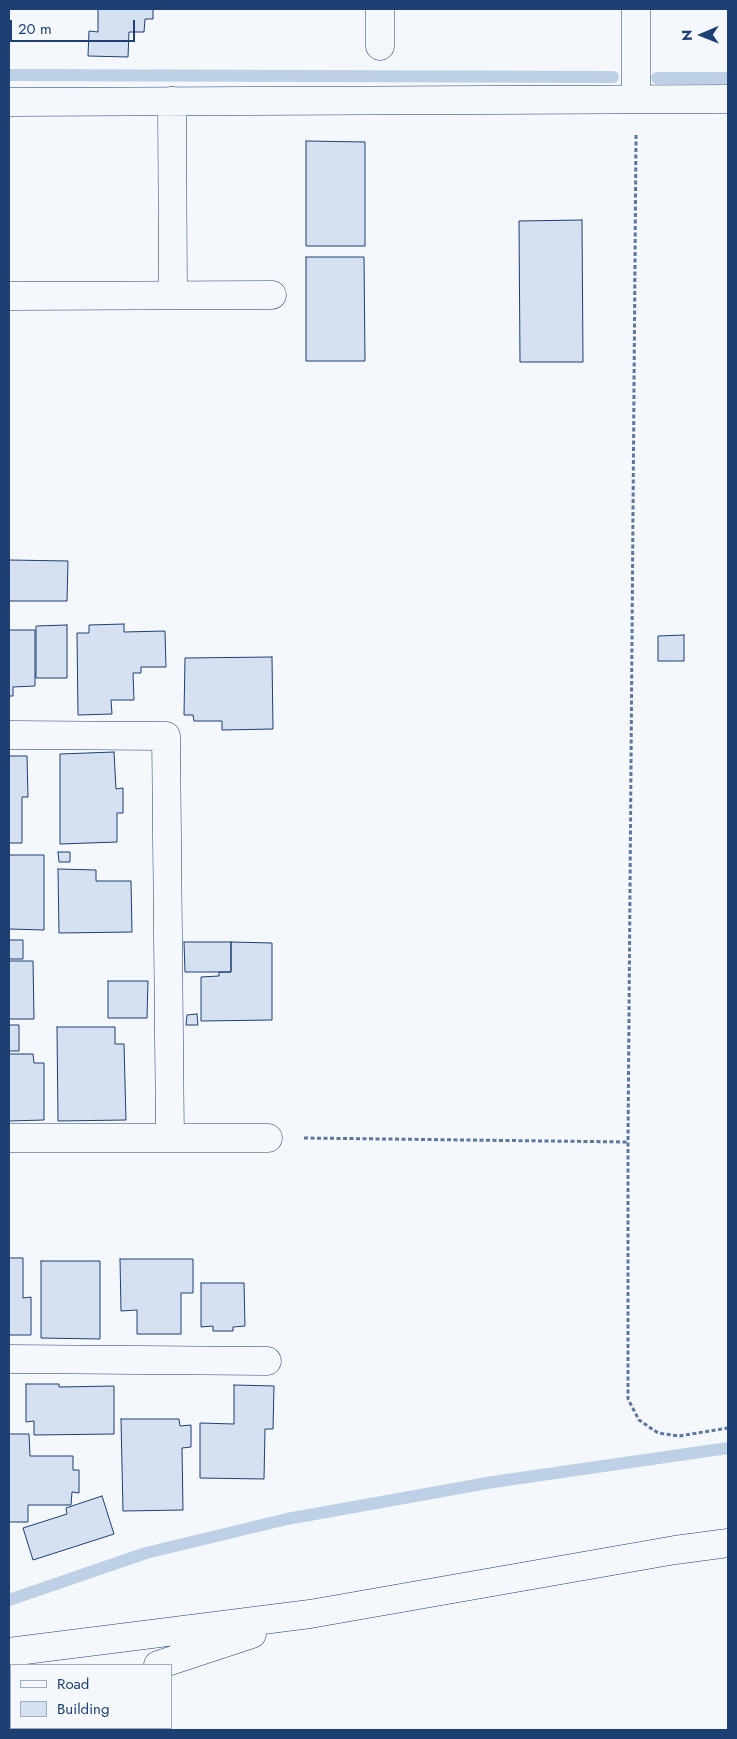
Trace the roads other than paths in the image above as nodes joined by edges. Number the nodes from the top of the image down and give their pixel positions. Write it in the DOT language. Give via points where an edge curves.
graph roads {
  1 [pos="380,9"];
  2 [pos="636,9"];
  3 [pos="380,46"];
  4 [pos="636,99"];
  5 [pos="728,99"];
  6 [pos="9,102"];
  7 [pos="172,102"];
  8 [pos="173,295"];
  9 [pos="272,295"];
  10 [pos="9,296"];
  11 [pos="9,735"];
  12 [pos="9,1138"];
  13 [pos="170,1138"];
  14 [pos="268,1138"];
  15 [pos="9,1359"];
  16 [pos="266,1361"];
  17 [pos="728,1543"];
  18 [pos="310,1614"];
  19 [pos="9,1652"];
  20 [pos="161,1664"];
  1 -- 3 [label="street"];
  2 -- 4 [label="street"];
  4 -- 5 [label="street"];
  4 -- 7 [label="street"];
  6 -- 7 [label="street"];
  7 -- 8 [label="street"];
  8 -- 9 [label="street"];
  8 -- 10 [label="street"];
  11 -- 13 [label="street" via="166,736"];
  12 -- 13 [label="street"];
  13 -- 14 [label="street"];
  15 -- 16 [label="street"];
  17 -- 18 [label="street"];
  18 -- 19 [label="street"];
  18 -- 20 [label="street"];
}
